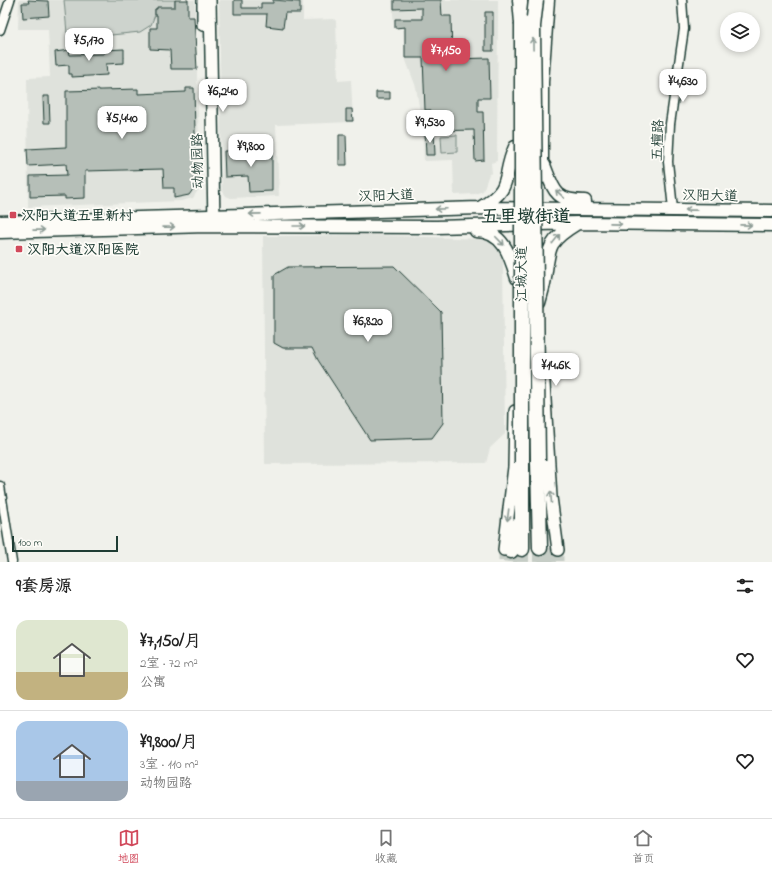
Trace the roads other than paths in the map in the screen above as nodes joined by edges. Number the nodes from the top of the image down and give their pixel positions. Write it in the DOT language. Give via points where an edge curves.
graph roads {
  1 [pos="10,0"];
  2 [pos="203,0"];
  3 [pos="210,0"];
  4 [pos="516,0"];
  5 [pos="520,0"];
  6 [pos="523,0"];
  7 [pos="536,0"];
  8 [pos="548,0"];
  9 [pos="682,0"];
  10 [pos="522,23"];
  11 [pos="0,30"];
  12 [pos="516,147"];
  13 [pos="542,161"];
  14 [pos="480,208"];
  15 [pos="515,208"];
  16 [pos="541,208"];
  17 [pos="622,209"];
  18 [pos="673,209"];
  19 [pos="772,211"];
  20 [pos="210,221"];
  21 [pos="0,222"];
  22 [pos="577,223"];
  23 [pos="516,224"];
  24 [pos="541,224"];
  25 [pos="772,225"];
  26 [pos="437,226"];
  27 [pos="0,232"];
  28 [pos="517,278"];
  29 [pos="539,303"];
  30 [pos="0,486"];
  31 [pos="549,549"];
  32 [pos="512,550"];
  33 [pos="12,562"];
  1 -- 11 [label="street"];
  2 -- 20 [label="main road, 动物园路"];
  3 -- 20 [label="main road, 动物园路"];
  4 -- 12 [label="main road"];
  5 -- 10 [label="highway"];
  6 -- 10 [label="highway, 江城大道"];
  31 -- 7 [label="highway, 江城大道, one-way, bridge" via="545,510 539,496 538,461 533,26"];
  8 -- 13 [label="main road" via="542,82"];
  9 -- 18 [label="street, 五檀路" via="684,29 670,124 668,162"];
  10 -- 32 [label="highway, 江城大道, bridge" via="522,464 521,500"];
  12 -- 14 [label="main road" via="508,162 505,187 492,201"];
  12 -- 15 [label="main road"];
  13 -- 16 [label="main road"];
  17 -- 13 [label="main road, one-way" via="609,201 571,201 563,198 553,187"];
  14 -- 15 [label="main road, 汉阳大道"];
  14 -- 20 [label="main road, 汉阳大道, one-way"];
  15 -- 16 [label="main road, 汉阳大道"];
  15 -- 23 [label="main road"];
  16 -- 17 [label="main road, 汉阳大道"];
  16 -- 24 [label="main road"];
  17 -- 18 [label="main road, 汉阳大道"];
  19 -- 18 [label="main road, 汉阳大道, one-way"];
  20 -- 21 [label="main road, 汉阳大道"];
  20 -- 26 [label="main road, 汉阳大道, one-way"];
  27 -- 20 [label="main road, 汉阳大道, one-way"];
  22 -- 24 [label="main road, 汉阳大道"];
  22 -- 25 [label="main road, 汉阳大道, one-way"];
  29 -- 22 [label="main road, one-way" via="548,250 558,236"];
  23 -- 24 [label="main road, 汉阳大道"];
  23 -- 26 [label="main road, 汉阳大道"];
  23 -- 28 [label="main road, 江城大道"];
  24 -- 29 [label="main road, 江城大道"];
  26 -- 28 [label="main road, one-way" via="460,231 482,231 497,237 508,252"];
  28 -- 32 [label="main road, 江城大道, one-way"];
  31 -- 29 [label="main road, 江城大道, one-way" via="551,497"];
  30 -- 33 [label="street"];
}
